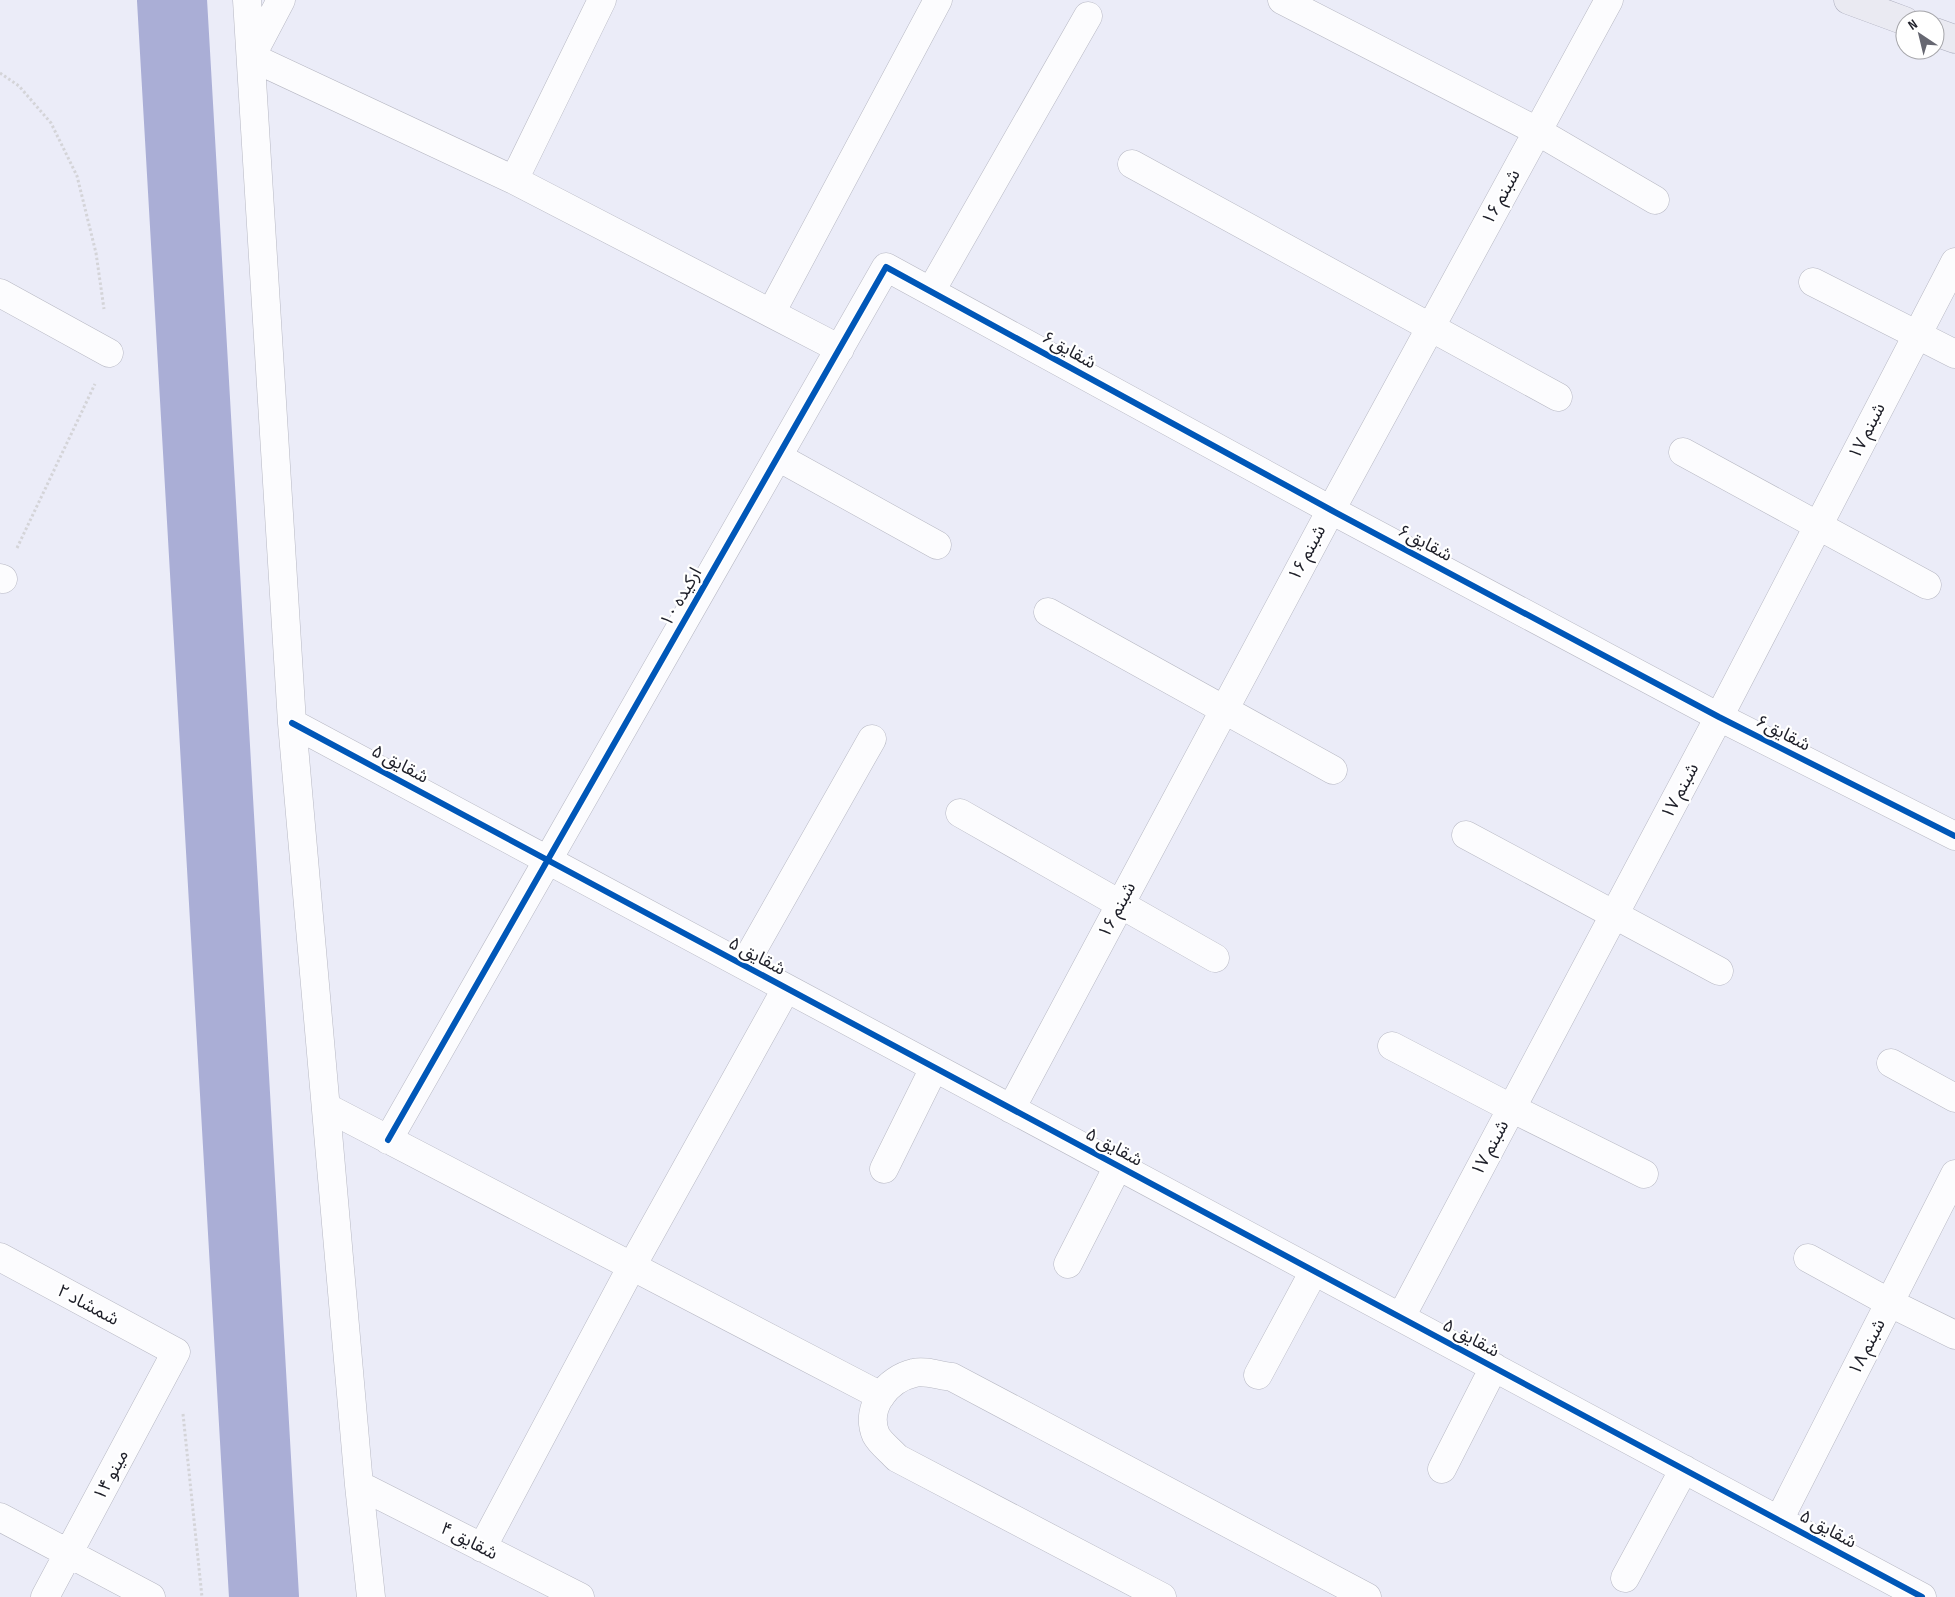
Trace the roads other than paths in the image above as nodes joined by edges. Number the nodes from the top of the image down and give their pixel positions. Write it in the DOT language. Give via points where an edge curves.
graph roads {
  1 [pos="247,0"];
  2 [pos="281,0"];
  3 [pos="602,0"];
  4 [pos="938,0"];
  5 [pos="1282,0"];
  6 [pos="1609,0"];
  7 [pos="1848,0"];
  8 [pos="1088,16"];
  9 [pos="1895,17"];
  10 [pos="250,57"];
  11 [pos="1537,131"];
  12 [pos="1132,164"];
  13 [pos="514,180"];
  14 [pos="1656,200"];
  15 [pos="1955,262"];
  16 [pos="886,267"];
  17 [pos="1813,282"];
  18 [pos="931,291"];
  19 [pos="0,293"];
  20 [pos="771,313"];
  21 [pos="1431,327"];
  22 [pos="1917,334"];
  23 [pos="840,349"];
  24 [pos="110,353"];
  25 [pos="1955,354"];
  26 [pos="1558,397"];
  27 [pos="1682,452"];
  28 [pos="778,457"];
  29 [pos="1330,510"];
  30 [pos="1819,525"];
  31 [pos="937,545"];
  32 [pos="1927,585"];
  33 [pos="1048,612"];
  34 [pos="1224,709"];
  35 [pos="1719,717"];
  36 [pos="292,723"];
  37 [pos="872,739"];
  38 [pos="1333,770"];
  39 [pos="960,813"];
  40 [pos="1466,835"];
  41 [pos="1955,836"];
  42 [pos="548,861"];
  43 [pos="1120,904"];
  44 [pos="1614,915"];
  45 [pos="1215,958"];
  46 [pos="744,965"];
  47 [pos="1719,971"];
  48 [pos="786,988"];
  49 [pos="1392,1046"];
  50 [pos="1891,1063"];
  51 [pos="934,1068"];
  52 [pos="1955,1098"];
  53 [pos="326,1107"];
  54 [pos="1511,1108"];
  55 [pos="1011,1109"];
  56 [pos="388,1140"];
  57 [pos="1118,1166"];
  58 [pos="884,1169"];
  59 [pos="1644,1174"];
  60 [pos="1955,1174"];
  61 [pos="0,1257"];
  62 [pos="1808,1258"];
  63 [pos="1068,1264"];
  64 [pos="632,1266"];
  65 [pos="1314,1271"];
  66 [pos="1890,1303"];
  67 [pos="1401,1318"];
  68 [pos="1955,1335"];
  69 [pos="176,1352"];
  70 [pos="1494,1368"];
  71 [pos="1258,1375"];
  72 [pos="881,1396"];
  73 [pos="1442,1469"];
  74 [pos="1684,1469"];
  75 [pos="359,1485"];
  76 [pos="0,1517"];
  77 [pos="1779,1520"];
  78 [pos="482,1548"];
  79 [pos="69,1553"];
  80 [pos="1625,1578"];
  81 [pos="45,1597"];
  82 [pos="152,1597"];
  83 [pos="371,1597"];
  84 [pos="580,1597"];
  85 [pos="1162,1597"];
  86 [pos="1366,1597"];
  87 [pos="1922,1597"];
  1 -- 10 [label="street"];
  2 -- 10 [label="street"];
  3 -- 13 [label="street"];
  4 -- 20 [label="street"];
  5 -- 11 [label="street"];
  6 -- 11 [label="street, شبنم ۱۶"];
  7 -- 9 [label="main road"];
  8 -- 18 [label="street"];
  10 -- 13 [label="street"];
  10 -- 36 [label="street"];
  11 -- 14 [label="street"];
  11 -- 21 [label="street, شبنم ۱۶"];
  12 -- 21 [label="street"];
  13 -- 20 [label="street"];
  15 -- 22 [label="street, شبنم ۱۷"];
  16 -- 18 [label="street, شقایق۶"];
  16 -- 23 [label="street, ارکیده ۱۰"];
  17 -- 22 [label="street"];
  18 -- 29 [label="street, شقایق۶"];
  19 -- 24 [label="street"];
  20 -- 23 [label="street"];
  21 -- 26 [label="street"];
  21 -- 29 [label="street, شبنم ۱۶"];
  22 -- 25 [label="street"];
  22 -- 30 [label="street, شبنم ۱۷"];
  23 -- 28 [label="street, ارکیده ۱۰"];
  27 -- 30 [label="street"];
  28 -- 31 [label="street"];
  28 -- 42 [label="street, ارکیده ۱۰"];
  29 -- 34 [label="street, شبنم ۱۶"];
  29 -- 35 [label="street, شقایق۶"];
  30 -- 32 [label="street"];
  30 -- 35 [label="street, شبنم ۱۷"];
  33 -- 34 [label="street"];
  34 -- 38 [label="street"];
  34 -- 43 [label="street, شبنم ۱۶"];
  35 -- 41 [label="street, شقایق۶"];
  35 -- 44 [label="street, شبنم ۱۷"];
  36 -- 42 [label="street, شقایق ۵"];
  36 -- 53 [label="street"];
  37 -- 46 [label="street"];
  39 -- 43 [label="street"];
  40 -- 44 [label="street"];
  42 -- 46 [label="street, شقایق ۵"];
  42 -- 56 [label="street, ارکیده ۱۰"];
  43 -- 45 [label="street"];
  43 -- 55 [label="street, شبنم ۱۶"];
  44 -- 47 [label="street"];
  44 -- 54 [label="street, شبنم ۱۷"];
  46 -- 48 [label="street, شقایق ۵"];
  48 -- 51 [label="street, شقایق ۵"];
  48 -- 64 [label="street"];
  49 -- 54 [label="street"];
  50 -- 52 [label="street"];
  51 -- 55 [label="street, شقایق ۵"];
  51 -- 58 [label="street"];
  53 -- 56 [label="street"];
  53 -- 75 [label="street"];
  54 -- 59 [label="street"];
  54 -- 67 [label="street, شبنم ۱۷"];
  55 -- 57 [label="street, شقایق ۵"];
  56 -- 64 [label="street"];
  57 -- 63 [label="street"];
  57 -- 65 [label="street, شقایق ۵"];
  60 -- 66 [label="street, شبنم ۱۸"];
  61 -- 69 [label="street, شمشاد ۲"];
  62 -- 66 [label="street"];
  64 -- 72 [label="street"];
  64 -- 78 [label="street"];
  65 -- 67 [label="street, شقایق ۵"];
  65 -- 71 [label="street"];
  66 -- 68 [label="street"];
  66 -- 77 [label="street, شبنم ۱۸"];
  67 -- 70 [label="street, شقایق ۵"];
  69 -- 79 [label="street, مینو ۱۴"];
  70 -- 73 [label="street"];
  70 -- 74 [label="street, شقایق ۵"];
  72 -- 85 [label="street" via="873,1414 876,1435 897,1458"];
  72 -- 86 [label="street" via="893,1382 915,1372 952,1377"];
  74 -- 77 [label="street, شقایق ۵"];
  74 -- 80 [label="street"];
  75 -- 78 [label="street, شقایق ۴"];
  75 -- 83 [label="street"];
  76 -- 79 [label="street"];
  77 -- 87 [label="street, شقایق ۵"];
  78 -- 84 [label="street, شقایق ۴"];
  79 -- 81 [label="street, مینو ۱۴"];
  79 -- 82 [label="street"];
}
